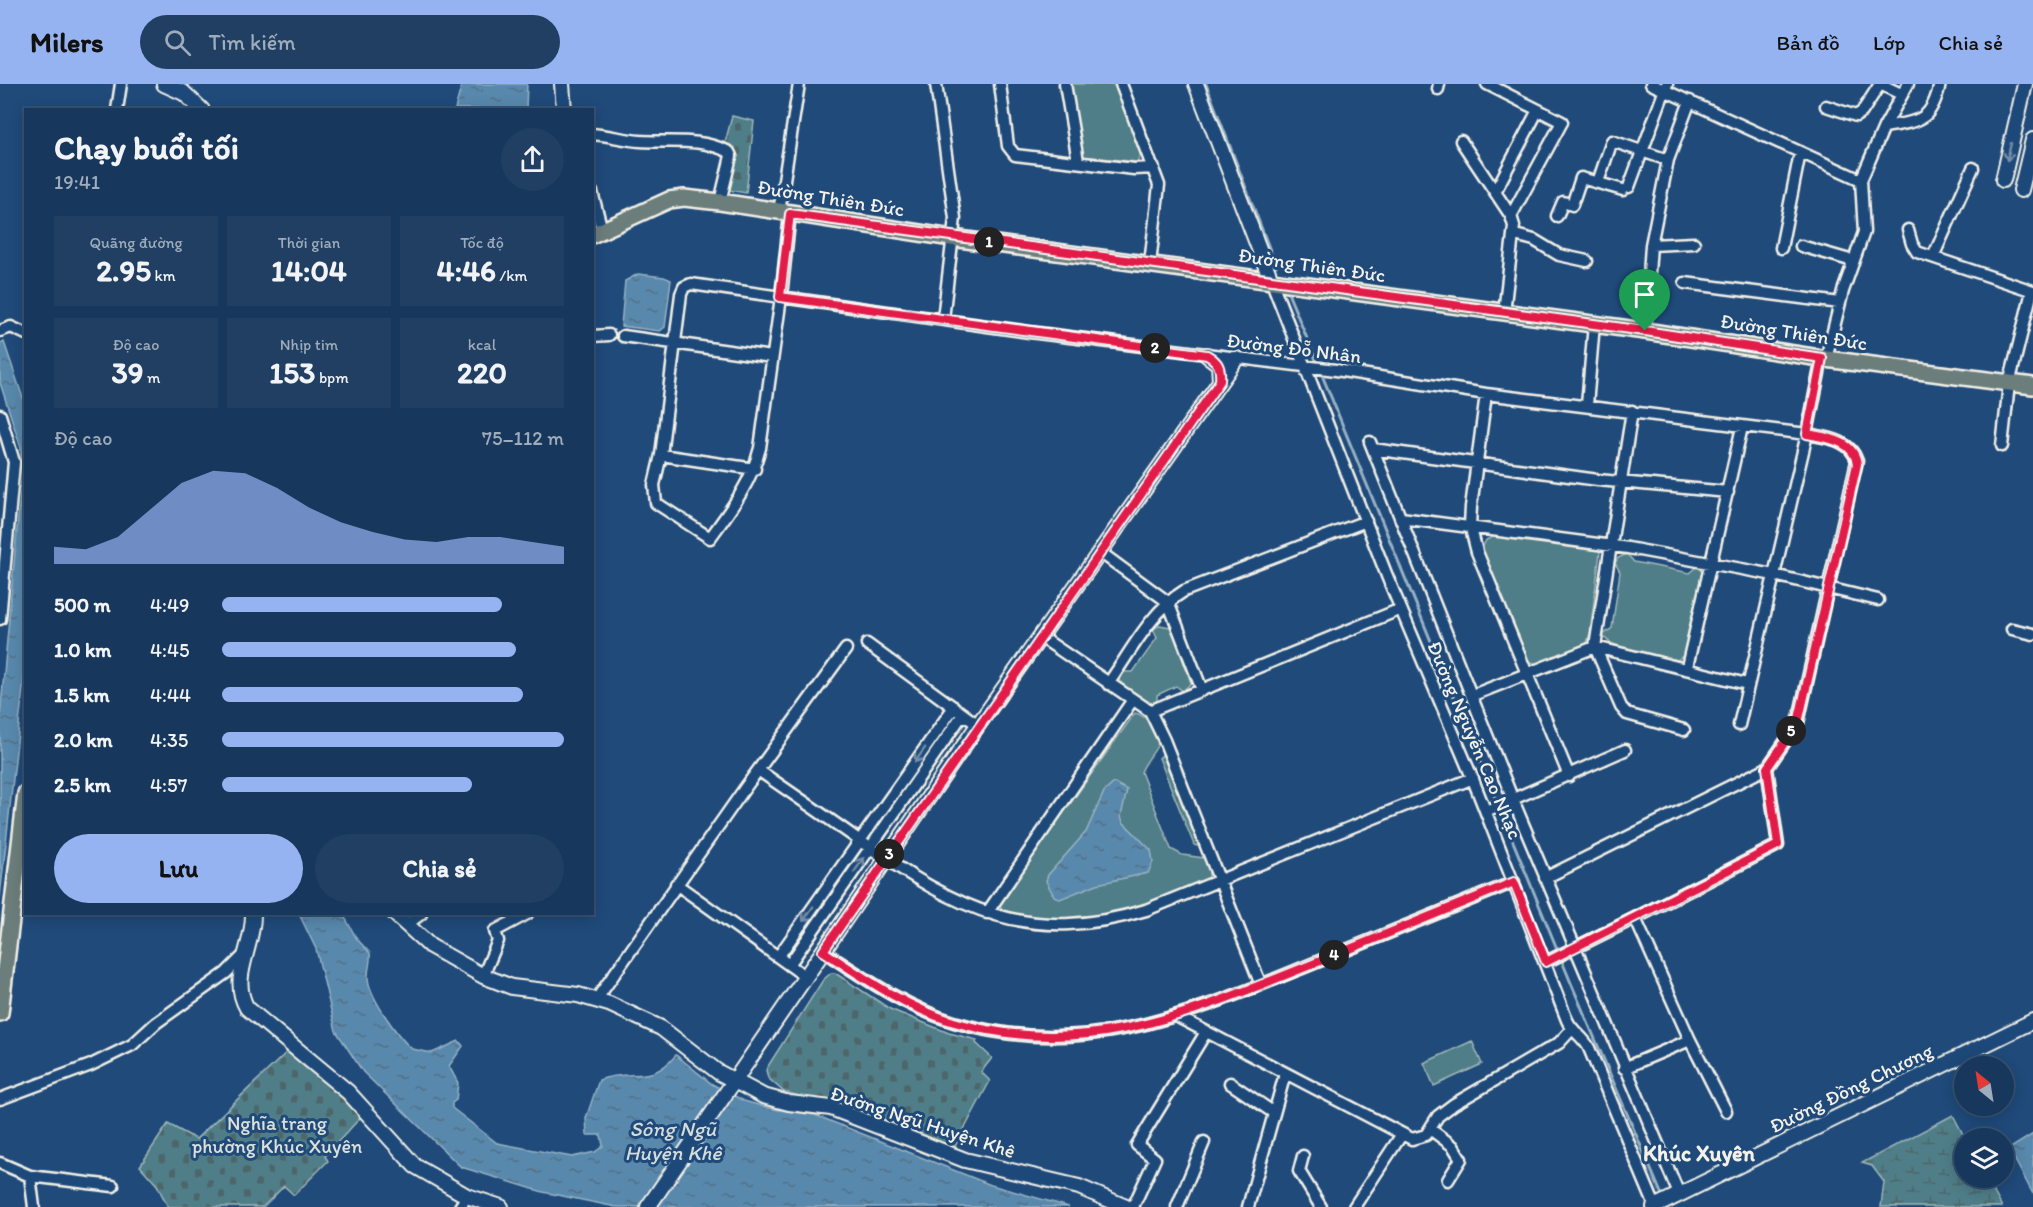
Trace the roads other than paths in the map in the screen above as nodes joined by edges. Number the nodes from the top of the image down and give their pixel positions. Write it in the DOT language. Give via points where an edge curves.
graph roads {
  1 [pos="121,84"];
  2 [pos="164,84"];
  3 [pos="562,84"];
  4 [pos="799,84"];
  5 [pos="936,84"];
  6 [pos="1000,84"];
  7 [pos="1065,84"];
  8 [pos="1121,84"];
  9 [pos="1196,84"];
  10 [pos="1486,84"];
  11 [pos="1651,84"];
  12 [pos="1908,84"];
  13 [pos="1941,84"];
  14 [pos="2025,84"];
  15 [pos="1665,88"];
  16 [pos="1901,94"];
  17 [pos="1690,101"];
  18 [pos="1826,106"];
  19 [pos="117,108"];
  20 [pos="200,108"];
  21 [pos="564,108"];
  22 [pos="1538,110"];
  23 [pos="1884,128"];
  24 [pos="594,134"];
  25 [pos="2033,140"];
  26 [pos="1461,141"];
  27 [pos="1640,151"];
  28 [pos="1800,153"];
  29 [pos="1668,160"];
  30 [pos="1078,161"];
  31 [pos="1154,168"];
  32 [pos="1973,168"];
  33 [pos="1861,180"];
  34 [pos="2003,180"];
  35 [pos="1598,182"];
  36 [pos="2021,190"];
  37 [pos="1495,192"];
  38 [pos="720,202"];
  39 [pos="594,208"];
  40 [pos="784,213"];
  41 [pos="1511,216"];
  42 [pos="1557,216"];
  43 [pos="1908,230"];
  44 [pos="597,232"];
  45 [pos="1515,235"];
  46 [pos="952,238"];
  47 [pos="1694,243"];
  48 [pos="1651,245"];
  49 [pos="1801,246"];
  50 [pos="1781,248"];
  51 [pos="1933,257"];
  52 [pos="1587,261"];
  53 [pos="1853,261"];
  54 [pos="1150,264"];
  55 [pos="1271,280"];
  56 [pos="1685,283"];
  57 [pos="2033,291"];
  58 [pos="780,297"];
  59 [pos="1840,303"];
  60 [pos="1504,313"];
  61 [pos="943,319"];
  62 [pos="1594,324"];
  63 [pos="4,329"];
  64 [pos="1645,331"];
  65 [pos="24,334"];
  66 [pos="609,335"];
  67 [pos="594,336"];
  68 [pos="623,336"];
  69 [pos="675,342"];
  70 [pos="1207,355"];
  71 [pos="772,357"];
  72 [pos="1824,358"];
  73 [pos="1236,359"];
  74 [pos="1303,366"];
  75 [pos="1220,381"];
  76 [pos="2009,384"];
  77 [pos="2033,386"];
  78 [pos="1486,393"];
  79 [pos="1587,405"];
  80 [pos="1632,411"];
  81 [pos="0,416"];
  82 [pos="1742,427"];
  83 [pos="1807,434"];
  84 [pos="2002,446"];
  85 [pos="661,454"];
  86 [pos="1477,460"];
  87 [pos="755,469"];
  88 [pos="1623,480"];
  89 [pos="1728,492"];
  90 [pos="1401,518"];
  91 [pos="1366,521"];
  92 [pos="1470,525"];
  93 [pos="1612,546"];
  94 [pos="1100,552"];
  95 [pos="1713,563"];
  96 [pos="1774,575"];
  97 [pos="1828,588"];
  98 [pos="1878,600"];
  99 [pos="1168,602"];
  100 [pos="1401,609"];
  101 [pos="0,619"];
  102 [pos="2012,629"];
  103 [pos="2033,634"];
  104 [pos="1041,637"];
  105 [pos="867,644"];
  106 [pos="1595,647"];
  107 [pos="846,649"];
  108 [pos="1687,667"];
  109 [pos="1527,673"];
  110 [pos="1108,684"];
  111 [pos="1747,684"];
  112 [pos="1202,690"];
  113 [pos="1473,694"];
  114 [pos="1132,701"];
  115 [pos="954,707"];
  116 [pos="1150,711"];
  117 [pos="963,714"];
  118 [pos="978,725"];
  119 [pos="1739,726"];
  120 [pos="1684,730"];
  121 [pos="1625,750"];
  122 [pos="1767,768"];
  123 [pos="758,770"];
  124 [pos="1569,776"];
  125 [pos="1473,778"];
  126 [pos="1511,800"];
  127 [pos="24,810"];
  128 [pos="1489,810"];
  129 [pos="860,840"];
  130 [pos="870,848"];
  131 [pos="886,859"];
  132 [pos="1545,878"];
  133 [pos="1219,880"];
  134 [pos="1514,882"];
  135 [pos="676,884"];
  136 [pos="987,913"];
  137 [pos="254,915"];
  138 [pos="396,915"];
  139 [pos="419,915"];
  140 [pos="525,915"];
  141 [pos="1635,918"];
  142 [pos="406,925"];
  143 [pos="1572,950"];
  144 [pos="823,951"];
  145 [pos="246,953"];
  146 [pos="778,957"];
  147 [pos="1549,961"];
  148 [pos="789,965"];
  149 [pos="483,976"];
  150 [pos="806,977"];
  151 [pos="1261,985"];
  152 [pos="596,1000"];
  153 [pos="0,1013"];
  154 [pos="1178,1017"];
  155 [pos="2033,1021"];
  156 [pos="1571,1030"];
  157 [pos="1206,1032"];
  158 [pos="1690,1040"];
  159 [pos="1624,1068"];
  160 [pos="1285,1074"];
  161 [pos="1230,1083"];
  162 [pos="732,1086"];
  163 [pos="0,1099"];
  164 [pos="1726,1111"];
  165 [pos="1274,1113"];
  166 [pos="1430,1129"];
  167 [pos="1402,1134"];
  168 [pos="1204,1142"];
  169 [pos="1303,1156"];
  170 [pos="0,1163"];
  171 [pos="30,1176"];
  172 [pos="1448,1180"];
  173 [pos="113,1186"];
  174 [pos="464,1202"];
  175 [pos="1667,1202"];
  176 [pos="34,1207"];
  177 [pos="501,1207"];
  178 [pos="648,1207"];
  179 [pos="1126,1207"];
  180 [pos="1133,1207"];
  181 [pos="1177,1207"];
  182 [pos="1248,1207"];
  183 [pos="1321,1207"];
  184 [pos="1354,1207"];
  1 -- 19 [label="street"];
  2 -- 20 [label="street" via="184,93"];
  3 -- 21 [label="street"];
  4 -- 40 [label="street"];
  5 -- 46 [label="street" via="954,207"];
  6 -- 30 [label="street" via="1011,152 1020,157"];
  7 -- 30 [label="street"];
  8 -- 31 [label="street"];
  9 -- 55 [label="street"];
  10 -- 22 [label="street"];
  11 -- 15 [label="street"];
  12 -- 16 [label="street"];
  13 -- 23 [label="street" via="1935,106 1925,117"];
  14 -- 34 [label="street, one-way"];
  15 -- 17 [label="street"];
  15 -- 27 [label="street"];
  16 -- 18 [label="street" via="1880,84 1856,116"];
  16 -- 23 [label="street"];
  17 -- 28 [label="street"];
  17 -- 29 [label="street"];
  22 -- 37 [label="street"];
  22 -- 41 [label="street" via="1562,122"];
  23 -- 33 [label="street"];
  24 -- 38 [label="street" via="640,141 677,139 724,149 731,156"];
  25 -- 36 [label="street"];
  26 -- 37 [label="street"];
  27 -- 29 [label="street"];
  27 -- 35 [label="street" via="1626,188"];
  27 -- 35 [label="street" via="1616,141 1610,143"];
  28 -- 33 [label="street"];
  28 -- 50 [label="street"];
  29 -- 48 [label="street"];
  30 -- 31 [label="street"];
  31 -- 54 [label="street" via="1159,197"];
  32 -- 51 [label="street"];
  33 -- 53 [label="street" via="1864,232"];
  35 -- 42 [label="street" via="1581,178 1572,205 1563,202"];
  37 -- 41 [label="street"];
  38 -- 40 [label="main road, Đường Thiên Đức"];
  38 -- 44 [label="main road, Đường Thiên Đức" via="669,200"];
  39 -- 44 [label="street"];
  40 -- 46 [label="main road, Đường Thiên Đức"];
  40 -- 58 [label="street"];
  41 -- 45 [label="street"];
  43 -- 51 [label="street" via="1914,249"];
  45 -- 52 [label="street" via="1534,240 1559,255"];
  45 -- 60 [label="street"];
  46 -- 54 [label="main road, Đường Thiên Đức"];
  46 -- 61 [label="street"];
  47 -- 48 [label="street"];
  48 -- 64 [label="street"];
  49 -- 53 [label="street"];
  51 -- 57 [label="street"];
  53 -- 59 [label="street"];
  54 -- 55 [label="main road, Đường Thiên Đức"];
  55 -- 60 [label="main road, Đường Thiên Đức"];
  55 -- 74 [label="street, Đường Nguyễn Cao Nhạc"];
  56 -- 59 [label="street"];
  57 -- 76 [label="street"];
  58 -- 61 [label="street, Đường Đỗ Nhân"];
  58 -- 69 [label="street, Đường Đỗ Nhân" via="687,285 681,294"];
  58 -- 71 [label="street"];
  59 -- 72 [label="street"];
  60 -- 62 [label="main road, Đường Thiên Đức"];
  61 -- 70 [label="street, Đường Đỗ Nhân"];
  62 -- 64 [label="main road, Đường Thiên Đức"];
  62 -- 79 [label="street"];
  63 -- 65 [label="street"];
  64 -- 72 [label="main road, Đường Thiên Đức"];
  66 -- 67 [label="street"];
  68 -- 69 [label="street"];
  69 -- 71 [label="street"];
  69 -- 85 [label="street"];
  70 -- 73 [label="street, Đường Đỗ Nhân"];
  70 -- 75 [label="street" via="1219,364"];
  71 -- 87 [label="street"];
  72 -- 76 [label="main road, Đường Thiên Đức"];
  72 -- 83 [label="street"];
  73 -- 74 [label="street, Đường Đỗ Nhân"];
  73 -- 75 [label="street"];
  74 -- 78 [label="street, Đường Đỗ Nhân"];
  74 -- 91 [label="street, Đường Nguyễn Cao Nhạc"];
  75 -- 94 [label="street"];
  76 -- 77 [label="main road, Đường Thiên Đức"];
  76 -- 84 [label="street"];
  78 -- 79 [label="street, Đường Đỗ Nhân"];
  78 -- 86 [label="street"];
  79 -- 80 [label="street, Đường Đỗ Nhân"];
  80 -- 82 [label="street, Đường Đỗ Nhân"];
  80 -- 88 [label="street"];
  81 -- 101 [label="street" via="14,462"];
  82 -- 83 [label="street, Đường Đỗ Nhân"];
  82 -- 89 [label="street"];
  83 -- 96 [label="street"];
  83 -- 97 [label="street, Đường Đỗ Nhân" via="1840,442 1857,461"];
  85 -- 87 [label="street"];
  85 -- 87 [label="street" via="654,499 710,538 742,495"];
  86 -- 88 [label="street"];
  86 -- 90 [label="street" via="1372,445"];
  86 -- 92 [label="street"];
  88 -- 89 [label="street"];
  88 -- 93 [label="street"];
  89 -- 95 [label="street"];
  90 -- 92 [label="street"];
  90 -- 113 [label="street"];
  91 -- 99 [label="street" via="1184,591"];
  91 -- 100 [label="street, Đường Nguyễn Cao Nhạc"];
  92 -- 93 [label="street"];
  92 -- 109 [label="street" via="1477,552"];
  93 -- 95 [label="street"];
  93 -- 106 [label="street"];
  94 -- 99 [label="street"];
  94 -- 104 [label="street"];
  95 -- 96 [label="street"];
  95 -- 108 [label="street"];
  96 -- 97 [label="street"];
  96 -- 111 [label="street"];
  97 -- 98 [label="street"];
  97 -- 122 [label="street" via="1798,723"];
  99 -- 110 [label="street"];
  99 -- 112 [label="street"];
  100 -- 112 [label="street"];
  100 -- 125 [label="street, Đường Nguyễn Cao Nhạc"];
  102 -- 103 [label="street"];
  104 -- 110 [label="street"];
  104 -- 118 [label="street"];
  105 -- 115 [label="street"];
  106 -- 108 [label="street"];
  106 -- 109 [label="street"];
  106 -- 120 [label="street" via="1627,714"];
  107 -- 123 [label="street"];
  108 -- 111 [label="street"];
  109 -- 113 [label="street"];
  109 -- 124 [label="street"];
  110 -- 114 [label="street"];
  111 -- 119 [label="street"];
  112 -- 116 [label="street"];
  113 -- 126 [label="street"];
  114 -- 116 [label="street"];
  114 -- 136 [label="street"];
  115 -- 117 [label="street"];
  115 -- 129 [label="street, one-way"];
  116 -- 133 [label="street"];
  117 -- 118 [label="street"];
  117 -- 130 [label="street"];
  118 -- 131 [label="street"];
  121 -- 124 [label="street"];
  122 -- 132 [label="street"];
  122 -- 141 [label="street" via="1778,845"];
  123 -- 129 [label="street"];
  123 -- 135 [label="street"];
  124 -- 126 [label="street"];
  125 -- 128 [label="street, Đường Nguyễn Cao Nhạc"];
  125 -- 133 [label="street"];
  126 -- 128 [label="street"];
  126 -- 132 [label="street"];
  127 -- 153 [label="main road"];
  128 -- 134 [label="street, Đường Nguyễn Cao Nhạc"];
  129 -- 130 [label="street"];
  129 -- 146 [label="street, one-way"];
  130 -- 131 [label="street"];
  148 -- 130 [label="street, one-way"];
  131 -- 136 [label="street" via="957,903"];
  131 -- 144 [label="street"];
  132 -- 143 [label="street"];
  133 -- 136 [label="street" via="1146,910 1087,924 1040,924"];
  133 -- 151 [label="street"];
  134 -- 147 [label="street, Đường Nguyễn Cao Nhạc"];
  134 -- 151 [label="street"];
  135 -- 146 [label="street"];
  135 -- 152 [label="street"];
  137 -- 145 [label="street"];
  138 -- 142 [label="street, Đường Ngũ Huyện Khê"];
  139 -- 142 [label="street"];
  140 -- 149 [label="street" via="495,931 498,941"];
  141 -- 143 [label="street"];
  141 -- 158 [label="street"];
  142 -- 149 [label="street, Đường Ngũ Huyện Khê" via="429,946"];
  143 -- 147 [label="street"];
  143 -- 159 [label="street"];
  144 -- 150 [label="street"];
  144 -- 154 [label="street" via="919,1008 956,1023 995,1031 1090,1035"];
  145 -- 163 [label="street" via="226,973 132,1045"];
  145 -- 174 [label="street" via="240,996 247,1008 348,1092 415,1166"];
  146 -- 148 [label="street"];
  147 -- 156 [label="street, Đường Nguyễn Cao Nhạc"];
  148 -- 150 [label="street"];
  149 -- 152 [label="street, Đường Ngũ Huyện Khê" via="512,987"];
  150 -- 162 [label="street"];
  151 -- 154 [label="street"];
  152 -- 162 [label="street, Đường Ngũ Huyện Khê" via="661,1029"];
  154 -- 157 [label="street"];
  155 -- 175 [label="street, Đường Đồng Chương"];
  156 -- 166 [label="street" via="1559,1043 1454,1104 1438,1116"];
  156 -- 175 [label="street, Đường Nguyễn Cao Nhạc" via="1589,1048"];
  157 -- 160 [label="street"];
  157 -- 180 [label="street" via="1137,1145 1155,1159"];
  158 -- 159 [label="street"];
  158 -- 164 [label="street"];
  159 -- 175 [label="street"];
  160 -- 165 [label="street"];
  160 -- 167 [label="street"];
  161 -- 165 [label="street"];
  162 -- 178 [label="street"];
  162 -- 179 [label="street, Đường Ngũ Huyện Khê" via="789,1103 831,1108 965,1160 1079,1187"];
  165 -- 182 [label="street"];
  166 -- 167 [label="street" via="1426,1135 1412,1139"];
  166 -- 172 [label="street" via="1459,1153 1460,1165"];
  167 -- 184 [label="street"];
  168 -- 181 [label="street"];
  169 -- 183 [label="street" via="1299,1171"];
  170 -- 171 [label="street"];
  171 -- 173 [label="street"];
  171 -- 176 [label="street"];
  174 -- 177 [label="street"];
}
